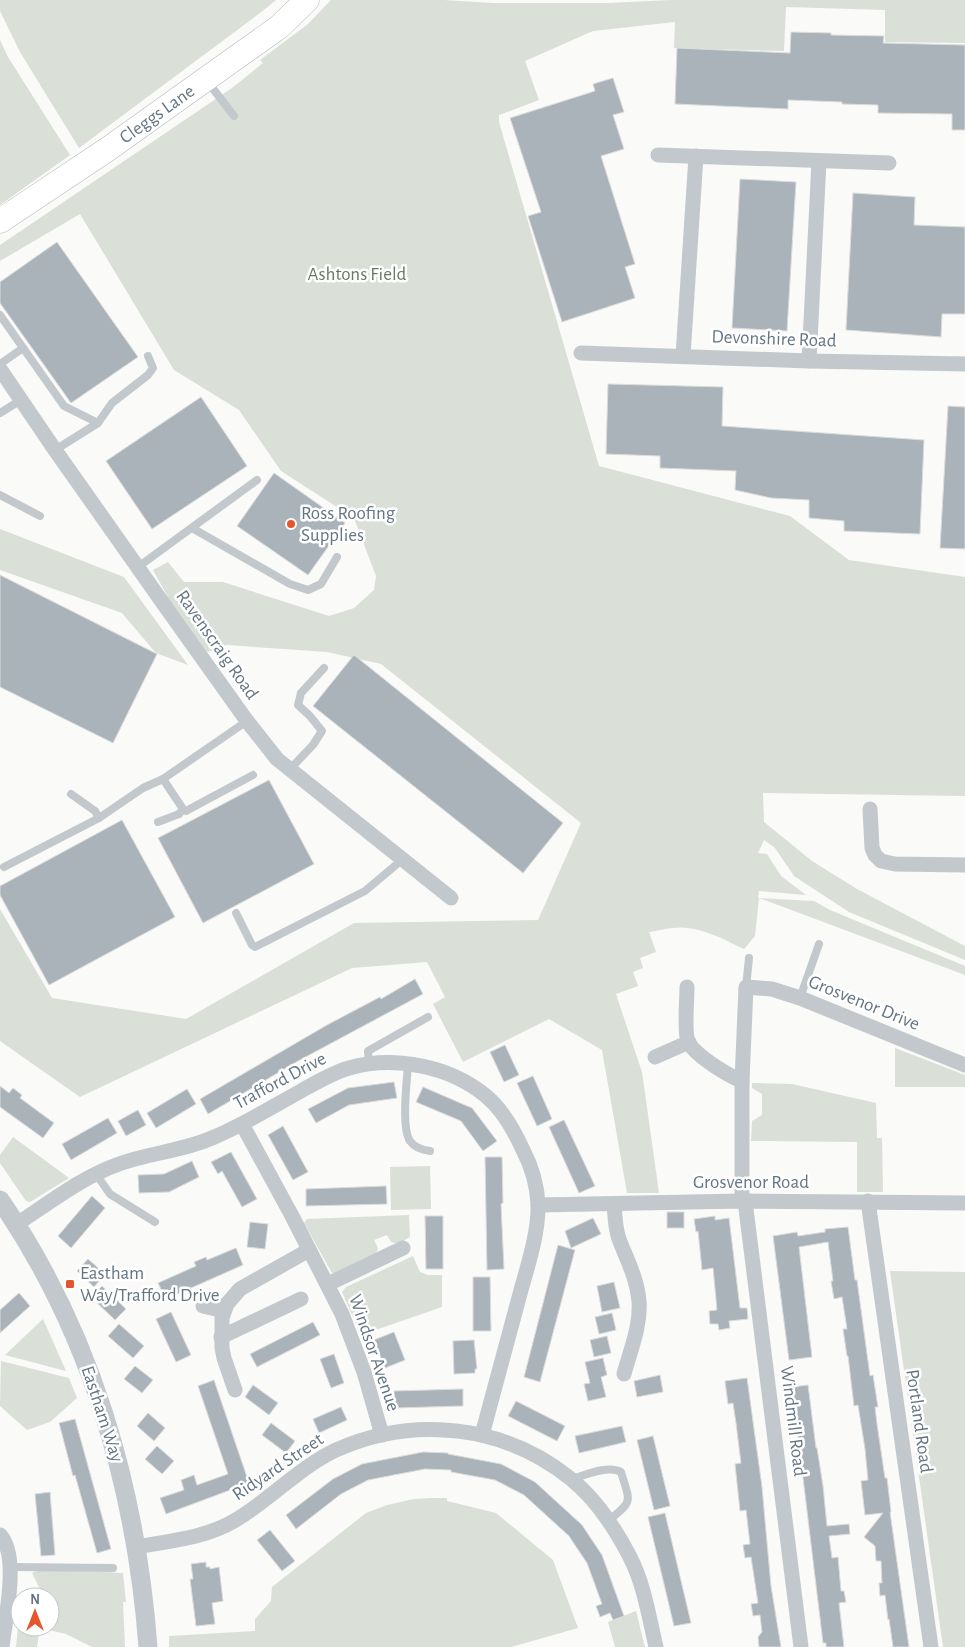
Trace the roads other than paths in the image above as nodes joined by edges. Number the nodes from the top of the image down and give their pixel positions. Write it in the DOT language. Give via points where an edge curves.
graph roads {
  1 [pos="308,0"];
  2 [pos="206,80"];
  3 [pos="234,116"];
  4 [pos="658,154"];
  5 [pos="696,156"];
  6 [pos="819,161"];
  7 [pos="889,163"];
  8 [pos="0,221"];
  9 [pos="0,315"];
  10 [pos="24,348"];
  11 [pos="581,352"];
  12 [pos="148,356"];
  13 [pos="683,356"];
  14 [pos="809,361"];
  15 [pos="0,364"];
  16 [pos="965,364"];
  17 [pos="0,369"];
  18 [pos="21,400"];
  19 [pos="0,413"];
  20 [pos="98,423"];
  21 [pos="55,450"];
  22 [pos="258,480"];
  23 [pos="0,495"];
  24 [pos="40,516"];
  25 [pos="192,528"];
  26 [pos="337,557"];
  27 [pos="138,567"];
  28 [pos="324,668"];
  29 [pos="247,721"];
  30 [pos="290,769"];
  31 [pos="253,775"];
  32 [pos="163,778"];
  33 [pos="71,794"];
  34 [pos="183,809"];
  35 [pos="99,818"];
  36 [pos="867,818"];
  37 [pos="158,822"];
  38 [pos="403,859"];
  39 [pos="965,864"];
  40 [pos="4,867"];
  41 [pos="451,898"];
  42 [pos="236,913"];
  43 [pos="819,944"];
  44 [pos="749,958"];
  45 [pos="688,985"];
  46 [pos="746,987"];
  47 [pos="800,998"];
  48 [pos="428,1017"];
  49 [pos="417,1024"];
  50 [pos="422,1031"];
  51 [pos="689,1042"];
  52 [pos="655,1057"];
  53 [pos="369,1064"];
  54 [pos="408,1064"];
  55 [pos="965,1065"];
  56 [pos="742,1081"];
  57 [pos="242,1124"];
  58 [pos="430,1151"];
  59 [pos="96,1174"];
  60 [pos="0,1200"];
  61 [pos="744,1201"];
  62 [pos="868,1201"];
  63 [pos="965,1202"];
  64 [pos="614,1204"];
  65 [pos="538,1205"];
  66 [pos="154,1222"];
  67 [pos="16,1224"];
  68 [pos="403,1248"];
  69 [pos="309,1250"];
  70 [pos="328,1284"];
  71 [pos="301,1298"];
  72 [pos="203,1306"];
  73 [pos="224,1311"];
  74 [pos="222,1337"];
  75 [pos="624,1374"];
  76 [pos="235,1390"];
  77 [pos="382,1435"];
  78 [pos="482,1435"];
  79 [pos="571,1479"];
  80 [pos="608,1521"];
  81 [pos="0,1535"];
  82 [pos="136,1547"];
  83 [pos="11,1566"];
  84 [pos="113,1568"];
  85 [pos="2,1626"];
  86 [pos="2,1647"];
  87 [pos="148,1647"];
  88 [pos="656,1647"];
  89 [pos="801,1647"];
  90 [pos="931,1647"];
  1 -- 2 [label="main road, Cleggs Lane" via="279,27"];
  2 -- 3 [label="lane"];
  2 -- 8 [label="main road, Cleggs Lane"];
  4 -- 5 [label="street"];
  5 -- 6 [label="street"];
  5 -- 13 [label="street"];
  6 -- 7 [label="street"];
  6 -- 14 [label="street"];
  9 -- 10 [label="lane"];
  10 -- 15 [label="lane"];
  10 -- 20 [label="lane" via="64,406"];
  11 -- 13 [label="street, Devonshire Road"];
  12 -- 20 [label="lane" via="153,368 148,375 112,403"];
  13 -- 14 [label="street, Devonshire Road"];
  14 -- 16 [label="street, Devonshire Road"];
  17 -- 18 [label="street, Ravenscraig Road"];
  18 -- 19 [label="lane"];
  18 -- 21 [label="street, Ravenscraig Road"];
  20 -- 21 [label="lane"];
  21 -- 27 [label="street, Ravenscraig Road"];
  22 -- 25 [label="lane"];
  23 -- 24 [label="lane"];
  25 -- 26 [label="lane" via="290,584 308,590 321,584"];
  25 -- 27 [label="lane"];
  27 -- 29 [label="street, Ravenscraig Road"];
  28 -- 30 [label="lane" via="301,693 298,705 322,731"];
  29 -- 30 [label="street, Ravenscraig Road" via="277,759"];
  29 -- 32 [label="lane"];
  30 -- 38 [label="street, Ravenscraig Road"];
  31 -- 34 [label="lane" via="186,811"];
  32 -- 34 [label="lane"];
  32 -- 35 [label="lane"];
  33 -- 35 [label="lane" via="96,811"];
  34 -- 37 [label="lane" via="179,814"];
  35 -- 40 [label="lane"];
  36 -- 39 [label="street" via="872,848 882,861 895,864"];
  38 -- 41 [label="street, Ravenscraig Road"];
  38 -- 42 [label="lane" via="365,891 255,947"];
  43 -- 47 [label="lane"];
  44 -- 46 [label="lane"];
  45 -- 51 [label="street" via="686,1031"];
  46 -- 47 [label="street, Grosvenor Drive" via="772,989"];
  46 -- 56 [label="street, Windmill Road"];
  47 -- 55 [label="street, Grosvenor Drive"];
  48 -- 49 [label="lane"];
  49 -- 50 [label="lane"];
  49 -- 53 [label="lane" via="368,1051"];
  51 -- 52 [label="street"];
  51 -- 56 [label="street" via="720,1070"];
  53 -- 54 [label="street, Trafford Drive"];
  53 -- 57 [label="street, Trafford Drive" via="333,1073"];
  54 -- 58 [label="lane" via="405,1127 410,1140 419,1149"];
  54 -- 65 [label="street, Trafford Drive" via="448,1073 486,1096 501,1111 529,1161"];
  56 -- 61 [label="street, Windmill Road"];
  57 -- 59 [label="street, Trafford Drive" via="199,1144 118,1164"];
  57 -- 69 [label="street, Windsor Avenue"];
  59 -- 66 [label="lane" via="110,1194"];
  59 -- 67 [label="street, Trafford Drive"];
  60 -- 67 [label="street, Eastham Way"];
  61 -- 62 [label="street, Grosvenor Road"];
  61 -- 64 [label="street, Grosvenor Road"];
  61 -- 89 [label="street, Windmill Road"];
  62 -- 63 [label="street, Grosvenor Road"];
  62 -- 90 [label="street, Portland Road"];
  64 -- 65 [label="street, Grosvenor Road"];
  64 -- 75 [label="street" via="618,1237 633,1271 639,1302 636,1351"];
  65 -- 78 [label="street, Trafford Drive" via="528,1265"];
  67 -- 82 [label="street, Eastham Way" via="52,1285 95,1386 125,1485"];
  68 -- 70 [label="street, Windsor Avenue" via="384,1249"];
  69 -- 70 [label="street, Windsor Avenue"];
  69 -- 73 [label="street" via="240,1289"];
  70 -- 77 [label="street, Windsor Avenue" via="364,1372"];
  71 -- 74 [label="street" via="278,1302"];
  72 -- 73 [label="street"];
  73 -- 74 [label="street"];
  74 -- 76 [label="street" via="224,1358"];
  77 -- 78 [label="street, Ridyard Street" via="434,1430"];
  77 -- 82 [label="street, Ridyard Street" via="319,1459 251,1510 216,1530"];
  78 -- 79 [label="street, Ridyard Street" via="526,1450"];
  79 -- 80 [label="street, Ridyard Street"];
  79 -- 80 [label="lane" via="600,1471 615,1469 621,1472 629,1501"];
  80 -- 88 [label="street, Ridyard Street" via="631,1559"];
  81 -- 83 [label="street" via="7,1546"];
  82 -- 87 [label="street, Eastham Way"];
  83 -- 84 [label="lane"];
  83 -- 85 [label="street"];
  85 -- 86 [label="street"];
}
